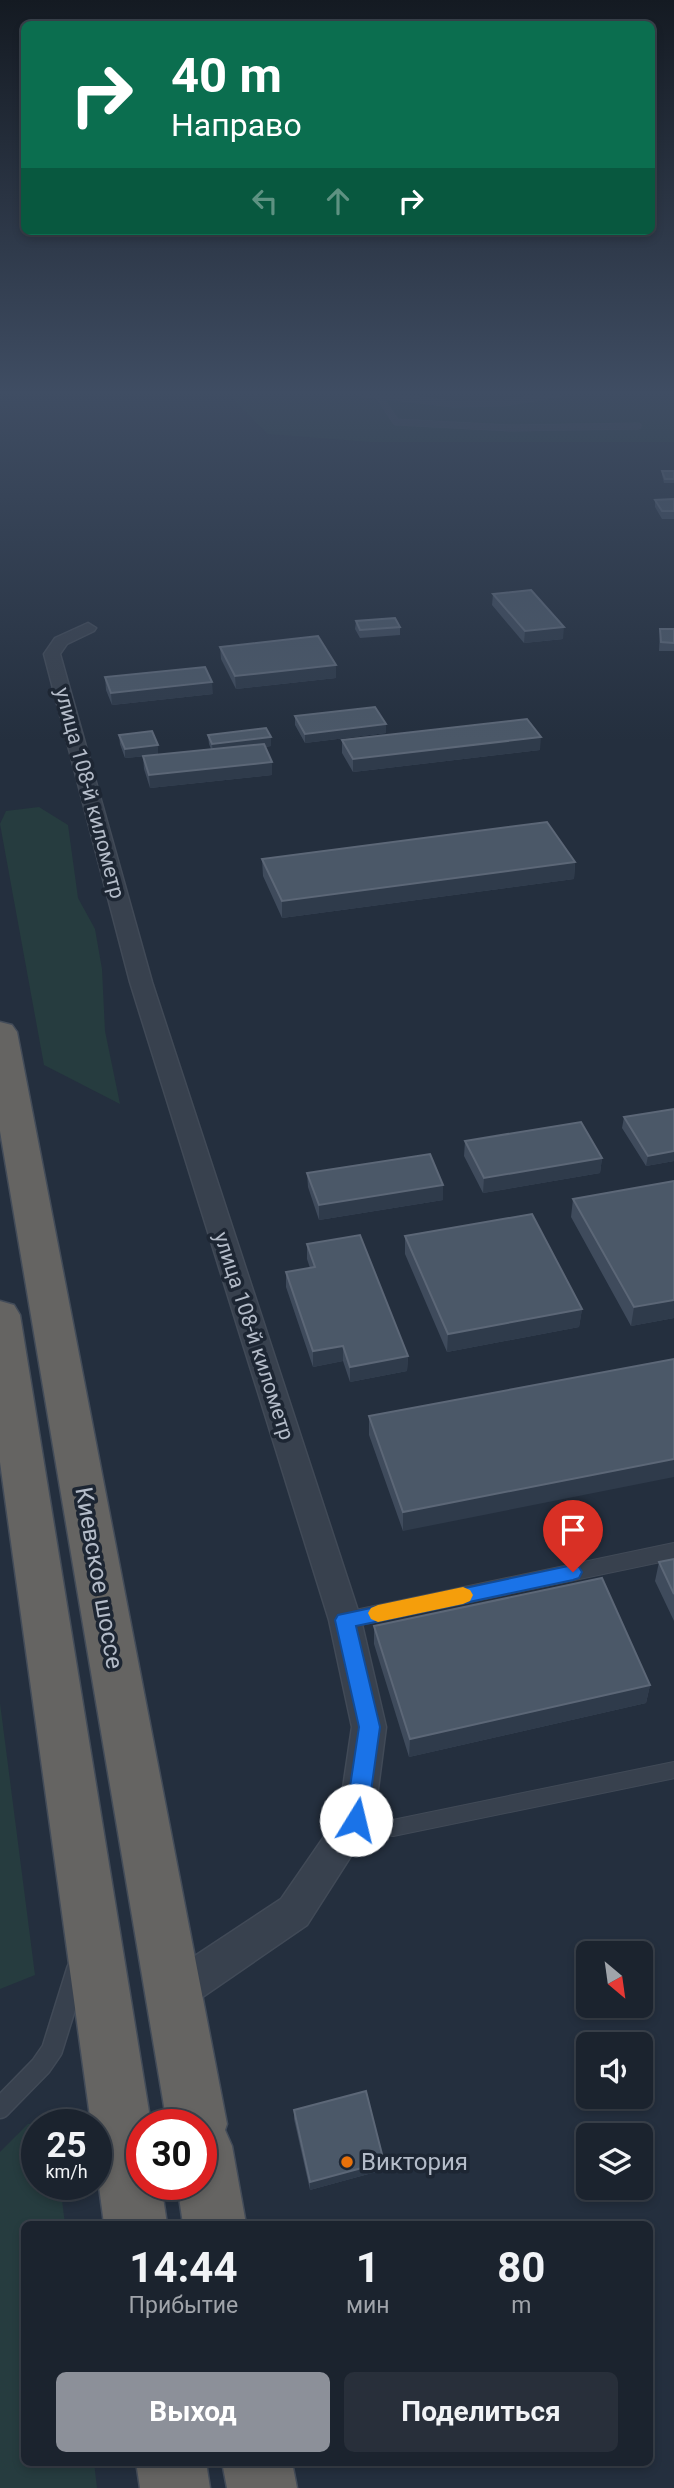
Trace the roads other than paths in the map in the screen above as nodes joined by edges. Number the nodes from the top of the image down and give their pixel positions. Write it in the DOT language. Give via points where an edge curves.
graph roads {
  1 [pos="88,628"];
  2 [pos="0,1032"];
  3 [pos="0,1315"];
  4 [pos="674,1551"];
  5 [pos="345,1620"];
  6 [pos="674,1770"];
  7 [pos="356,1820"];
  8 [pos="89,1911"];
  9 [pos="174,1993"];
  10 [pos="0,2108"];
  11 [pos="195,2109"];
  12 [pos="211,2200"];
  13 [pos="136,2221"];
  14 [pos="214,2221"];
  15 [pos="172,2466"];
  16 [pos="258,2466"];
  17 [pos="175,2488"];
  18 [pos="262,2488"];
  1 -- 5 [label="street, улица 108-й километр" via="61,641 52,654 141,982"];
  2 -- 9 [label="highway, Киевское шоссе"];
  3 -- 8 [label="highway"];
  4 -- 5 [label="lane"];
  5 -- 7 [label="street, улица 108-й километр" via="369,1727"];
  6 -- 7 [label="lane" via="393,1828"];
  7 -- 9 [label="street, улица 108-й километр" via="294,1912"];
  8 -- 10 [label="lane" via="80,1959 51,2050"];
  8 -- 13 [label="highway"];
  9 -- 11 [label="highway, Киевское шоссе"];
  12 -- 14 [label="highway"];
  15 -- 17 [label="highway"];
  16 -- 18 [label="highway"];
}
